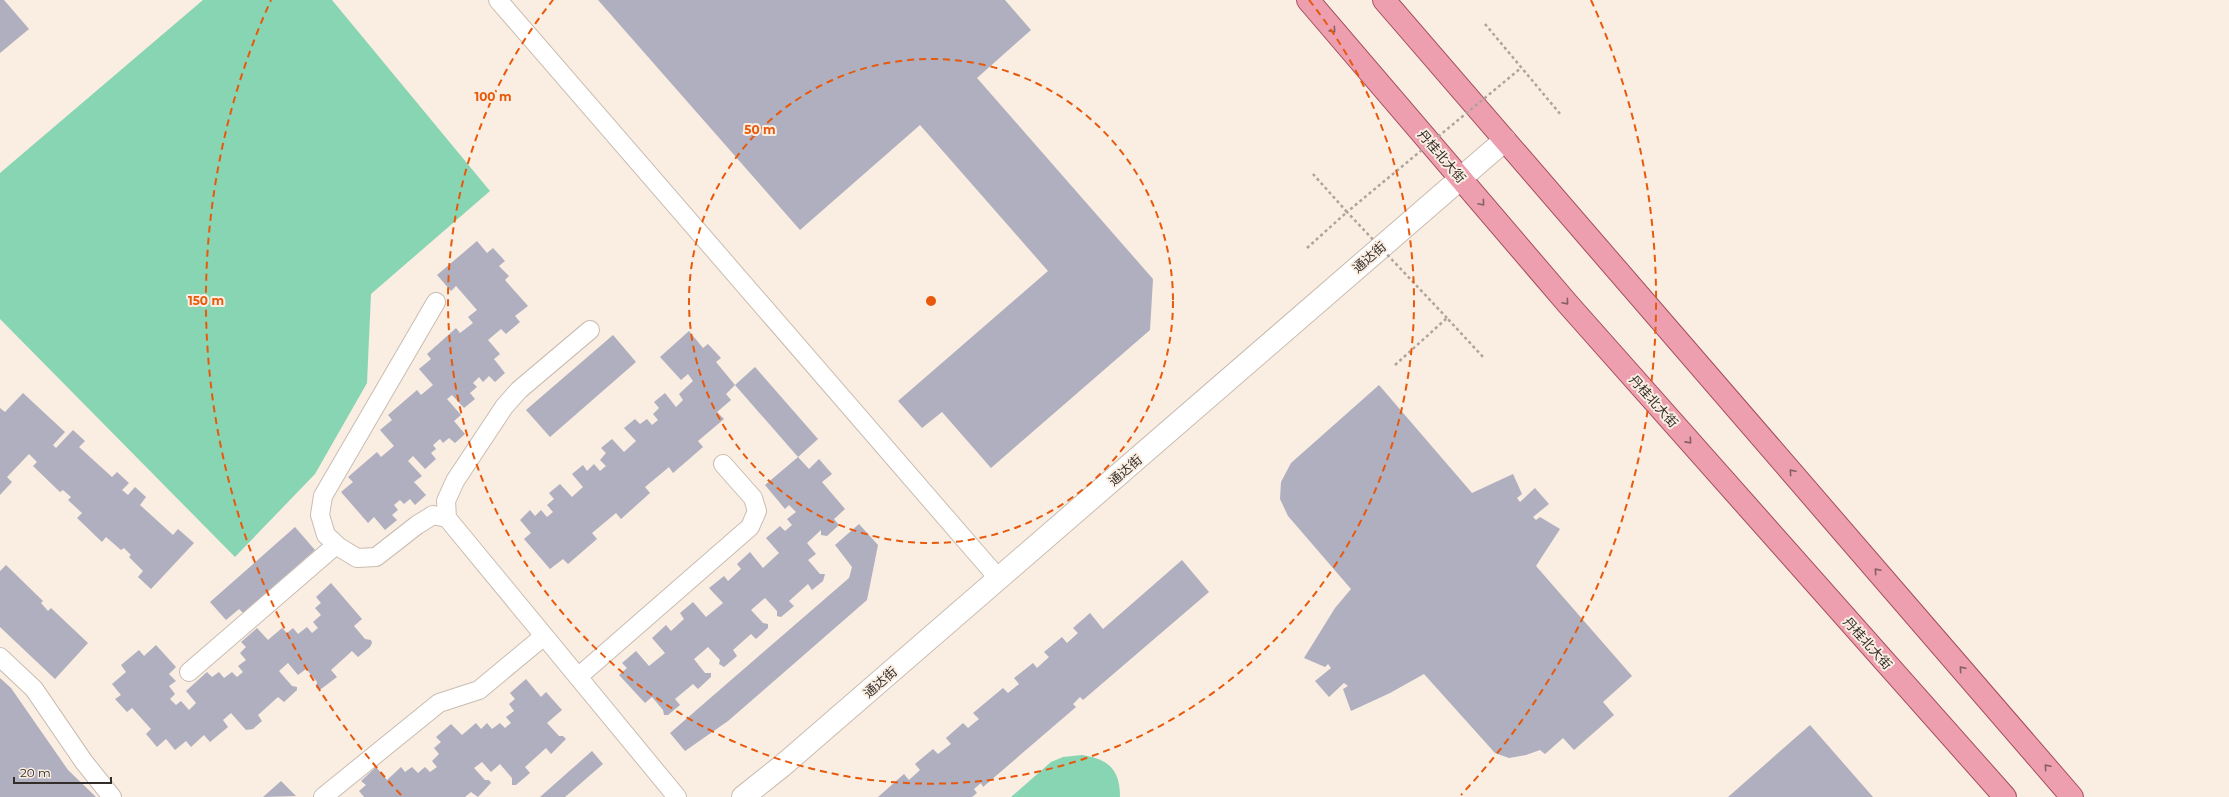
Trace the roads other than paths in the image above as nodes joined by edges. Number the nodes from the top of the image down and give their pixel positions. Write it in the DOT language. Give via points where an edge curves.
graph roads {
  1 [pos="498,0"];
  2 [pos="1308,0"];
  3 [pos="1384,0"];
  4 [pos="1505,140"];
  5 [pos="1461,178"];
  6 [pos="436,302"];
  7 [pos="590,330"];
  8 [pos="723,464"];
  9 [pos="447,518"];
  10 [pos="336,544"];
  11 [pos="999,579"];
  12 [pos="544,636"];
  13 [pos="0,657"];
  14 [pos="189,672"];
  15 [pos="578,677"];
  16 [pos="112,797"];
  17 [pos="323,797"];
  18 [pos="677,797"];
  19 [pos="742,797"];
  20 [pos="2005,797"];
  21 [pos="2072,797"];
  1 -- 11 [label="lane"];
  2 -- 5 [label="main road, 丹桂北大街, one-way"];
  3 -- 4 [label="main road"];
  4 -- 5 [label="street, 通达街"];
  21 -- 4 [label="main road, one-way"];
  5 -- 11 [label="street, 通达街"];
  5 -- 20 [label="main road, 丹桂北大街, one-way" via="1567,303"];
  6 -- 10 [label="lane" via="323,496 320,515 326,535"];
  7 -- 9 [label="lane" via="519,390 504,407 455,481 446,501"];
  8 -- 15 [label="lane" via="753,498 757,511 750,527"];
  9 -- 10 [label="lane" via="433,515 376,557 357,558"];
  9 -- 12 [label="lane"];
  10 -- 14 [label="lane"];
  11 -- 19 [label="street, 通达街" via="782,766"];
  12 -- 15 [label="lane"];
  12 -- 17 [label="lane" via="479,690 439,703"];
  13 -- 16 [label="lane" via="34,689 84,762"];
  15 -- 18 [label="lane"];
}
